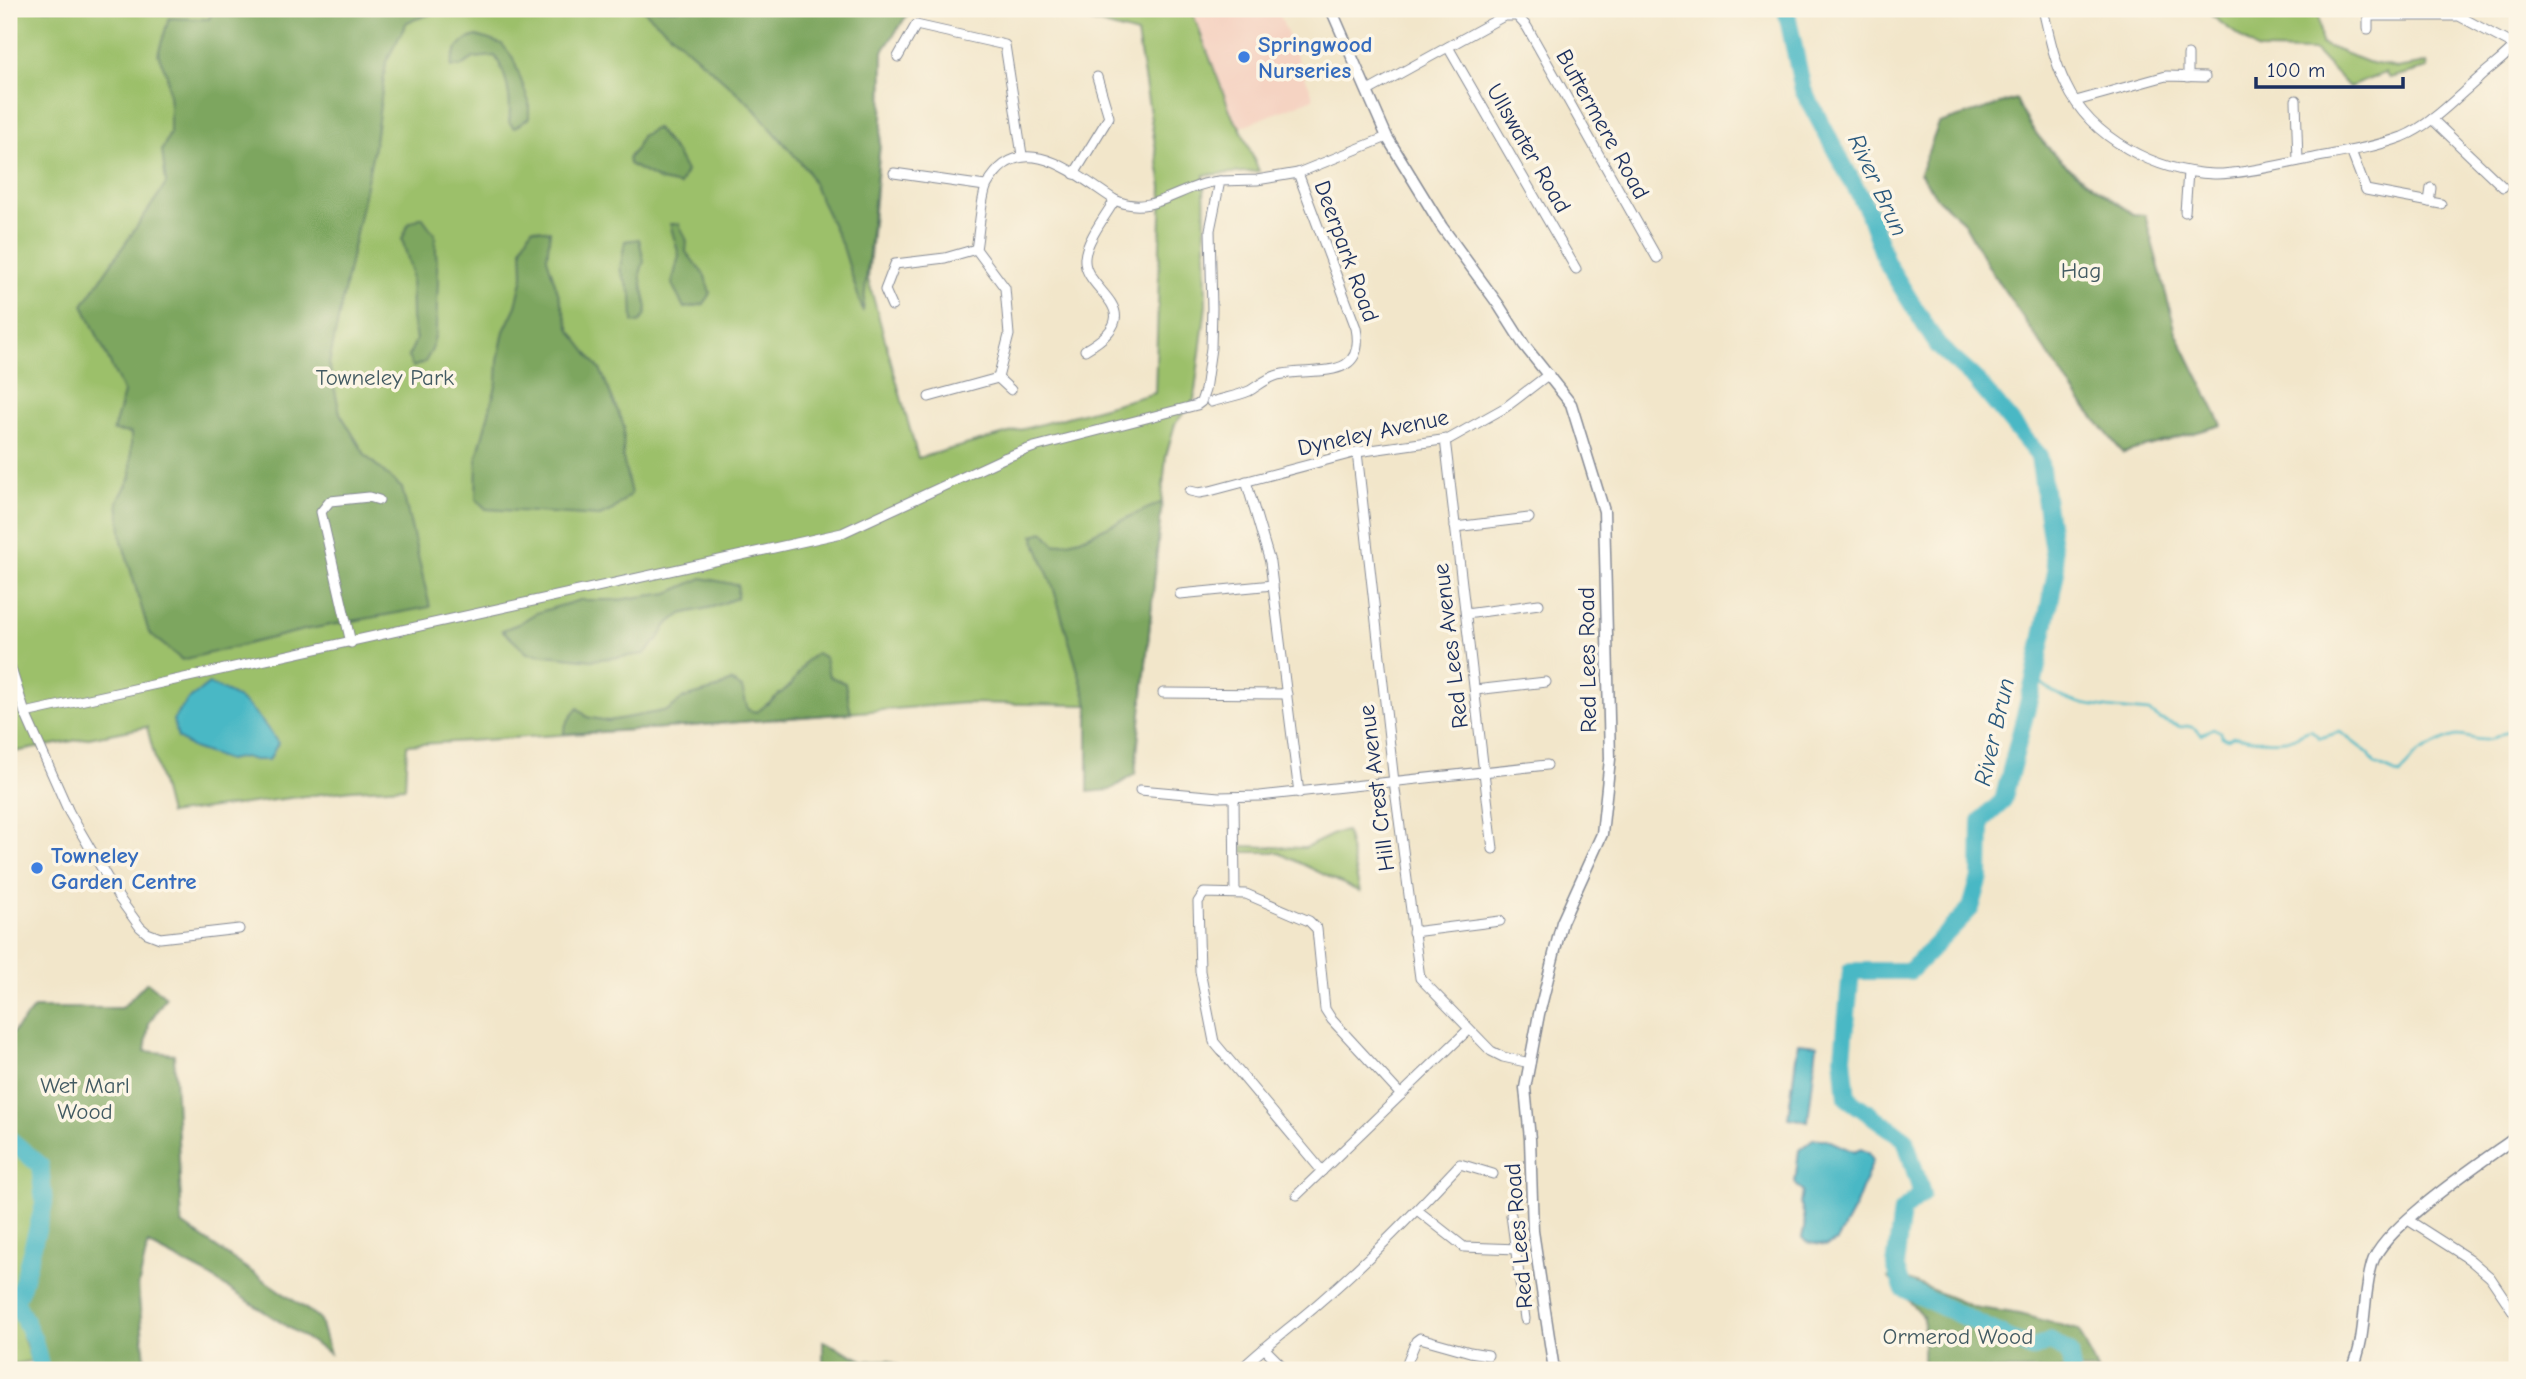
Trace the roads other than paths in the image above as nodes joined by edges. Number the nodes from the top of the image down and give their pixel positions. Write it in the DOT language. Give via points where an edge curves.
graph roads {
  1 [pos="1331,9"];
  2 [pos="2043,9"];
  3 [pos="2368,12"];
  4 [pos="2368,29"];
  5 [pos="2516,45"];
  6 [pos="1448,47"];
  7 [pos="2189,55"];
  8 [pos="898,57"];
  9 [pos="2188,76"];
  10 [pos="2205,77"];
  11 [pos="1097,78"];
  12 [pos="1368,91"];
  13 [pos="2296,100"];
  14 [pos="2076,101"];
  15 [pos="2432,119"];
  16 [pos="1387,137"];
  17 [pos="2351,151"];
  18 [pos="1022,155"];
  19 [pos="2298,161"];
  20 [pos="2188,172"];
  21 [pos="894,173"];
  22 [pos="1297,173"];
  23 [pos="1074,174"];
  24 [pos="1220,181"];
  25 [pos="985,186"];
  26 [pos="2503,187"];
  27 [pos="2431,188"];
  28 [pos="1115,200"];
  29 [pos="2429,202"];
  30 [pos="2441,204"];
  31 [pos="2185,212"];
  32 [pos="976,249"];
  33 [pos="1657,258"];
  34 [pos="1576,269"];
  35 [pos="892,306"];
  36 [pos="1085,350"];
  37 [pos="1549,374"];
  38 [pos="998,377"];
  39 [pos="1011,390"];
  40 [pos="929,397"];
  41 [pos="1212,402"];
  42 [pos="1445,439"];
  43 [pos="1357,452"];
  44 [pos="1246,481"];
  45 [pos="1190,491"];
  46 [pos="379,500"];
  47 [pos="1529,518"];
  48 [pos="1455,527"];
  49 [pos="1273,585"];
  50 [pos="1180,594"];
  51 [pos="1539,604"];
  52 [pos="1466,614"];
  53 [pos="351,643"];
  54 [pos="9,662"];
  55 [pos="1546,682"];
  56 [pos="1475,690"];
  57 [pos="1163,693"];
  58 [pos="1287,694"];
  59 [pos="25,713"];
  60 [pos="1547,765"];
  61 [pos="1485,772"];
  62 [pos="1394,782"];
  63 [pos="1140,790"];
  64 [pos="1298,793"];
  65 [pos="1234,797"];
  66 [pos="1493,849"];
  67 [pos="1235,893"];
  68 [pos="1500,921"];
  69 [pos="239,929"];
  70 [pos="1413,932"];
  71 [pos="1469,1030"];
  72 [pos="1530,1063"];
  73 [pos="1401,1095"];
  74 [pos="2517,1132"];
  75 [pos="1322,1171"];
  76 [pos="1493,1174"];
  77 [pos="1297,1195"];
  78 [pos="1417,1210"];
  79 [pos="1511,1215"];
  80 [pos="2408,1220"];
  81 [pos="1517,1249"];
  82 [pos="2517,1317"];
  83 [pos="1525,1319"];
  84 [pos="1264,1348"];
  85 [pos="1488,1355"];
  86 [pos="1240,1370"];
  87 [pos="1286,1370"];
  88 [pos="1404,1370"];
  89 [pos="1554,1370"];
  90 [pos="2353,1370"];
  1 -- 12 [label="street, Red Lees Road"];
  2 -- 14 [label="street" via="2052,48"];
  3 -- 4 [label="street"];
  3 -- 5 [label="street" via="2459,16"];
  5 -- 15 [label="street"];
  6 -- 12 [label="street"];
  6 -- 33 [label="street, Buttermere Road" via="1504,16 1517,16"];
  6 -- 34 [label="street, Ullswater Road"];
  7 -- 9 [label="street"];
  8 -- 18 [label="street" via="916,25 1005,45"];
  9 -- 10 [label="street"];
  9 -- 14 [label="street" via="2166,76"];
  11 -- 23 [label="street" via="1108,117"];
  12 -- 16 [label="street, Red Lees Road"];
  13 -- 19 [label="street"];
  14 -- 20 [label="street" via="2103,132 2126,148"];
  15 -- 17 [label="street" via="2403,136"];
  15 -- 26 [label="street"];
  16 -- 22 [label="street"];
  16 -- 37 [label="street, Red Lees Road" via="1443,227"];
  17 -- 19 [label="street"];
  17 -- 29 [label="street" via="2366,190"];
  18 -- 23 [label="street" via="1047,158"];
  18 -- 25 [label="street" via="1004,163"];
  19 -- 20 [label="street" via="2217,174"];
  20 -- 31 [label="street"];
  21 -- 25 [label="street"];
  22 -- 24 [label="street"];
  22 -- 41 [label="street, Deerpark Road" via="1359,344 1354,357 1343,366 1275,376 1246,392"];
  23 -- 28 [label="street"];
  24 -- 28 [label="street" via="1205,182 1143,207"];
  24 -- 53 [label="street" via="1210,230 1211,348 1205,390 1197,405 1034,447 842,533"];
  25 -- 32 [label="street"];
  27 -- 29 [label="street"];
  28 -- 36 [label="street" via="1085,257 1085,268 1113,304 1114,322 1104,339"];
  29 -- 30 [label="street"];
  32 -- 35 [label="street" via="895,264 886,290"];
  32 -- 38 [label="street" via="1005,288 1009,335"];
  37 -- 42 [label="street, Dyneley Avenue" via="1506,407"];
  37 -- 72 [label="street, Red Lees Road" via="1571,404 1604,511 1610,759 1602,834 1562,922"];
  38 -- 39 [label="street"];
  38 -- 40 [label="street"];
  42 -- 43 [label="street, Dyneley Avenue"];
  42 -- 48 [label="street, Red Lees Avenue"];
  43 -- 44 [label="street, Dyneley Avenue"];
  43 -- 62 [label="street, Hill Crest Avenue"];
  44 -- 45 [label="street, Dyneley Avenue" via="1199,493"];
  44 -- 49 [label="street"];
  46 -- 53 [label="street" via="330,501 321,512"];
  47 -- 48 [label="street"];
  48 -- 52 [label="street, Red Lees Avenue"];
  49 -- 50 [label="street"];
  49 -- 58 [label="street"];
  51 -- 52 [label="street"];
  52 -- 56 [label="street, Red Lees Avenue"];
  53 -- 59 [label="street"];
  54 -- 59 [label="street"];
  55 -- 56 [label="street"];
  56 -- 61 [label="street, Red Lees Avenue"];
  57 -- 58 [label="street"];
  58 -- 64 [label="street"];
  59 -- 69 [label="street" via="81,836 140,927 160,938"];
  60 -- 61 [label="street"];
  61 -- 62 [label="street"];
  61 -- 66 [label="street, Red Lees Avenue"];
  62 -- 64 [label="street"];
  62 -- 70 [label="street, Hill Crest Avenue"];
  63 -- 65 [label="street"];
  64 -- 65 [label="street"];
  65 -- 67 [label="street"];
  67 -- 73 [label="street" via="1309,921 1317,929 1325,1009"];
  67 -- 75 [label="street" via="1210,891 1198,902 1200,971 1214,1042"];
  68 -- 70 [label="street"];
  70 -- 71 [label="street, Hill Crest Avenue" via="1420,978"];
  71 -- 72 [label="street, Hill Crest Avenue" via="1490,1051"];
  71 -- 73 [label="street"];
  72 -- 89 [label="street, Red Lees Road" via="1525,1088 1534,1231"];
  73 -- 75 [label="street"];
  74 -- 80 [label="street"];
  75 -- 77 [label="street"];
  76 -- 78 [label="street" via="1460,1164"];
  78 -- 81 [label="street" via="1464,1247"];
  78 -- 84 [label="street"];
  79 -- 81 [label="street"];
  80 -- 82 [label="street" via="2490,1276"];
  80 -- 90 [label="street" via="2383,1243 2373,1261"];
  81 -- 83 [label="street"];
  84 -- 86 [label="street"];
  84 -- 87 [label="street"];
  85 -- 88 [label="street" via="1420,1338"];
}
